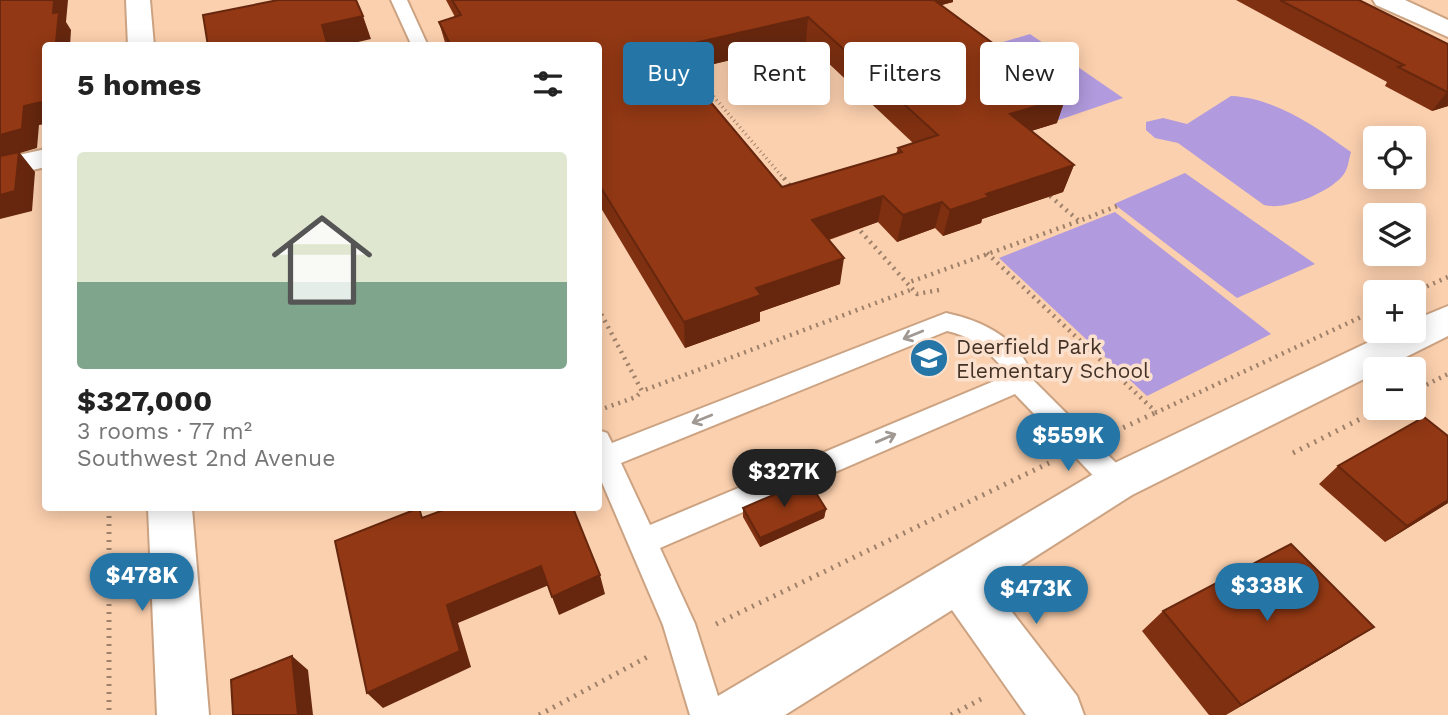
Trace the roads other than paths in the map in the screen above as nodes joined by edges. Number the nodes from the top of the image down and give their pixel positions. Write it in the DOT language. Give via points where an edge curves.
graph roads {
  1 [pos="138,0"];
  2 [pos="399,0"];
  3 [pos="1385,0"];
  4 [pos="1448,29"];
  5 [pos="141,42"];
  6 [pos="418,42"];
  7 [pos="42,159"];
  8 [pos="0,168"];
  9 [pos="1436,319"];
  10 [pos="1013,376"];
  11 [pos="602,449"];
  12 [pos="1117,482"];
  13 [pos="170,511"];
  14 [pos="643,542"];
  15 [pos="958,579"];
  16 [pos="183,715"];
  17 [pos="707,715"];
  18 [pos="737,715"];
  19 [pos="1058,715"];
  1 -- 5 [label="street"];
  2 -- 6 [label="lane"];
  3 -- 4 [label="street"];
  7 -- 8 [label="street"];
  9 -- 12 [label="street"];
  10 -- 11 [label="lane, one-way" via="1016,366 996,343 971,326 946,322"];
  10 -- 12 [label="lane"];
  14 -- 10 [label="lane, one-way" via="1010,385"];
  11 -- 14 [label="lane"];
  12 -- 15 [label="street"];
  13 -- 16 [label="street"];
  14 -- 17 [label="lane" via="684,639"];
  15 -- 18 [label="street"];
  15 -- 19 [label="street"];
}
